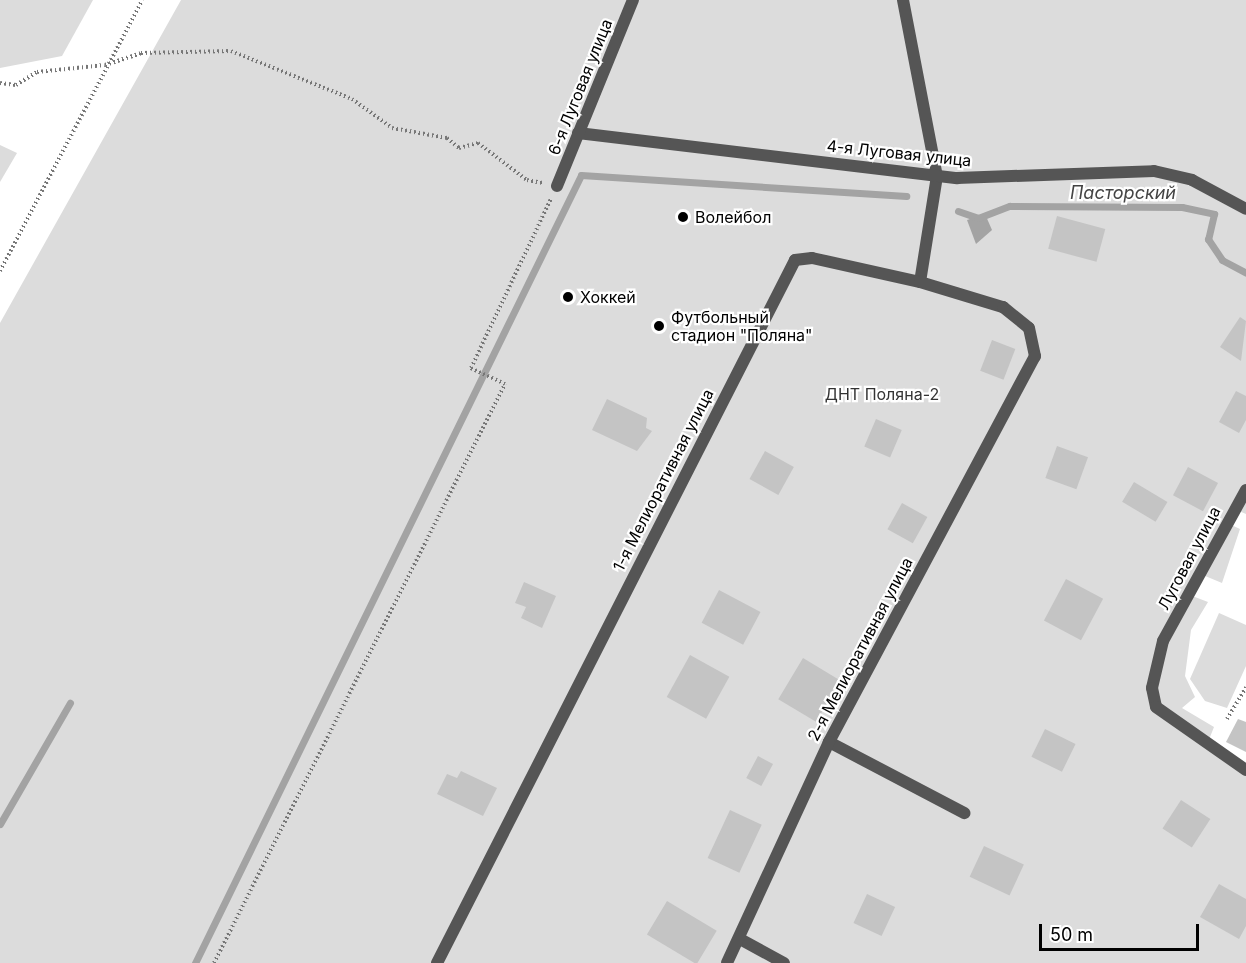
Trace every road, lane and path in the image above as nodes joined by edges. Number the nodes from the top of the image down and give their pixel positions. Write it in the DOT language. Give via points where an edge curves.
graph roads {
  1 [pos="142,0"];
  2 [pos="633,0"];
  3 [pos="903,0"];
  4 [pos="105,65"];
  5 [pos="0,83"];
  6 [pos="578,133"];
  7 [pos="937,176"];
  8 [pos="557,186"];
  9 [pos="1246,209"];
  10 [pos="0,271"];
  11 [pos="920,282"];
  12 [pos="1035,356"];
  13 [pos="1246,490"];
  14 [pos="1246,687"];
  15 [pos="1227,719"];
  16 [pos="829,742"];
  17 [pos="1246,770"];
  18 [pos="964,813"];
  19 [pos="740,939"];
  20 [pos="214,963"];
  21 [pos="437,963"];
  22 [pos="727,963"];
  23 [pos="784,963"];
  1 -- 4 [label="path"];
  2 -- 6 [label="street, 6-я Луговая улица"];
  3 -- 7 [label="street"];
  4 -- 5 [label="path" via="60,67 16,85"];
  4 -- 8 [label="path" via="141,53 231,51 352,99 392,128 447,138 459,148 478,143 527,180"];
  4 -- 10 [label="path"];
  6 -- 7 [label="street, 4-я Луговая улица"];
  6 -- 8 [label="street, 6-я Луговая улица"];
  7 -- 9 [label="street, 4-я Луговая улица" via="1154,171 1192,180"];
  7 -- 11 [label="street"];
  8 -- 20 [label="path" via="473,369 505,384"];
  11 -- 12 [label="street, 1-я Мелиоративная улица" via="1003,307 1029,328"];
  11 -- 21 [label="street, 1-я Мелиоративная улица" via="812,258 795,260"];
  12 -- 16 [label="street, 2-я Мелиоративная улица"];
  13 -- 17 [label="street, Луговая улица" via="1163,641 1152,671 1156,708"];
  14 -- 15 [label="path"];
  16 -- 18 [label="street"];
  16 -- 19 [label="street, 2-я Мелиоративная улица"];
  19 -- 22 [label="street, 2-я Мелиоративная улица"];
  19 -- 23 [label="street"];
}
